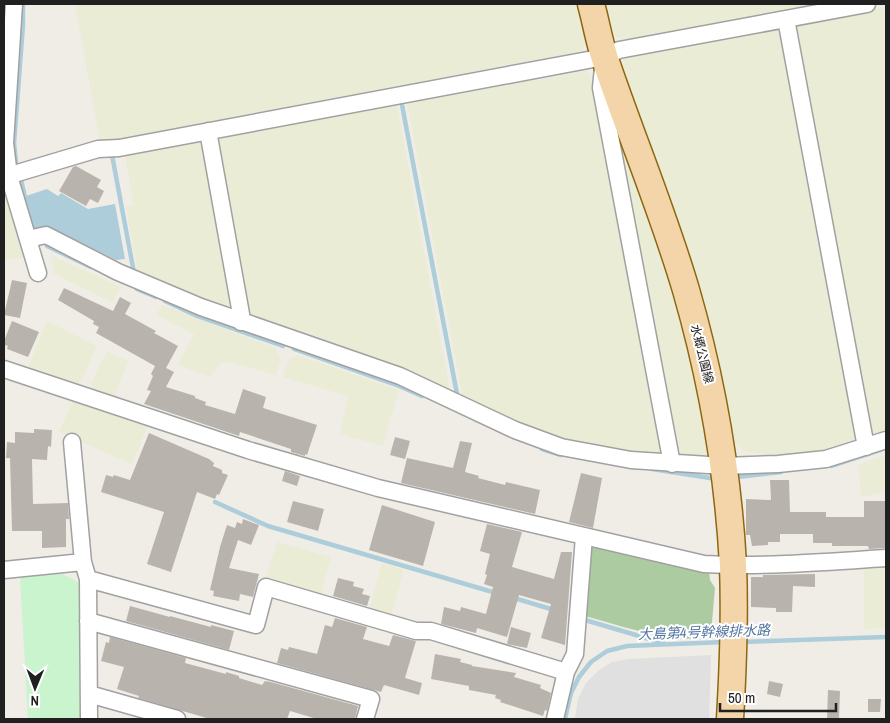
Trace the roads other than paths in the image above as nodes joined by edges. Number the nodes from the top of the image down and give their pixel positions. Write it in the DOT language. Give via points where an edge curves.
graph roads {
  1 [pos="14,4"];
  2 [pos="591,4"];
  3 [pos="868,4"];
  4 [pos="786,19"];
  5 [pos="604,57"];
  6 [pos="208,132"];
  7 [pos="6,176"];
  8 [pos="28,239"];
  9 [pos="38,273"];
  10 [pos="241,322"];
  11 [pos="4,369"];
  12 [pos="886,440"];
  13 [pos="72,442"];
  14 [pos="866,447"];
  15 [pos="672,464"];
  16 [pos="724,466"];
  17 [pos="584,536"];
  18 [pos="886,558"];
  19 [pos="83,562"];
  20 [pos="733,565"];
  21 [pos="4,570"];
  22 [pos="88,579"];
  23 [pos="88,621"];
  24 [pos="566,672"];
  25 [pos="89,694"];
  26 [pos="89,719"];
  27 [pos="177,719"];
  28 [pos="365,719"];
  29 [pos="555,719"];
  30 [pos="730,719"];
  1 -- 7 [label="street" via="5,143"];
  2 -- 5 [label="main road, 水郷公園線"];
  3 -- 4 [label="street"];
  4 -- 5 [label="street" via="619,50"];
  4 -- 14 [label="street"];
  5 -- 6 [label="street"];
  5 -- 15 [label="street" via="601,88"];
  5 -- 16 [label="main road, 水郷公園線" via="686,290 713,399"];
  6 -- 7 [label="street" via="98,149"];
  6 -- 10 [label="street"];
  7 -- 8 [label="street"];
  8 -- 9 [label="street"];
  8 -- 10 [label="street" via="46,235 118,272"];
  10 -- 15 [label="street" via="400,376 561,448"];
  11 -- 17 [label="street" via="248,450 378,488"];
  12 -- 14 [label="street"];
  13 -- 19 [label="street"];
  14 -- 16 [label="street" via="826,458"];
  15 -- 16 [label="street"];
  16 -- 20 [label="main road, 水郷公園線"];
  17 -- 20 [label="street" via="704,564"];
  17 -- 24 [label="street" via="575,654"];
  18 -- 20 [label="street"];
  19 -- 21 [label="street"];
  19 -- 22 [label="street"];
  20 -- 30 [label="main road, 水郷公園線"];
  22 -- 23 [label="street"];
  22 -- 24 [label="street" via="256,625 266,587 416,631 431,631"];
  23 -- 25 [label="street"];
  23 -- 28 [label="street" via="371,699"];
  24 -- 29 [label="street"];
  25 -- 26 [label="street"];
  25 -- 27 [label="street"];
}
